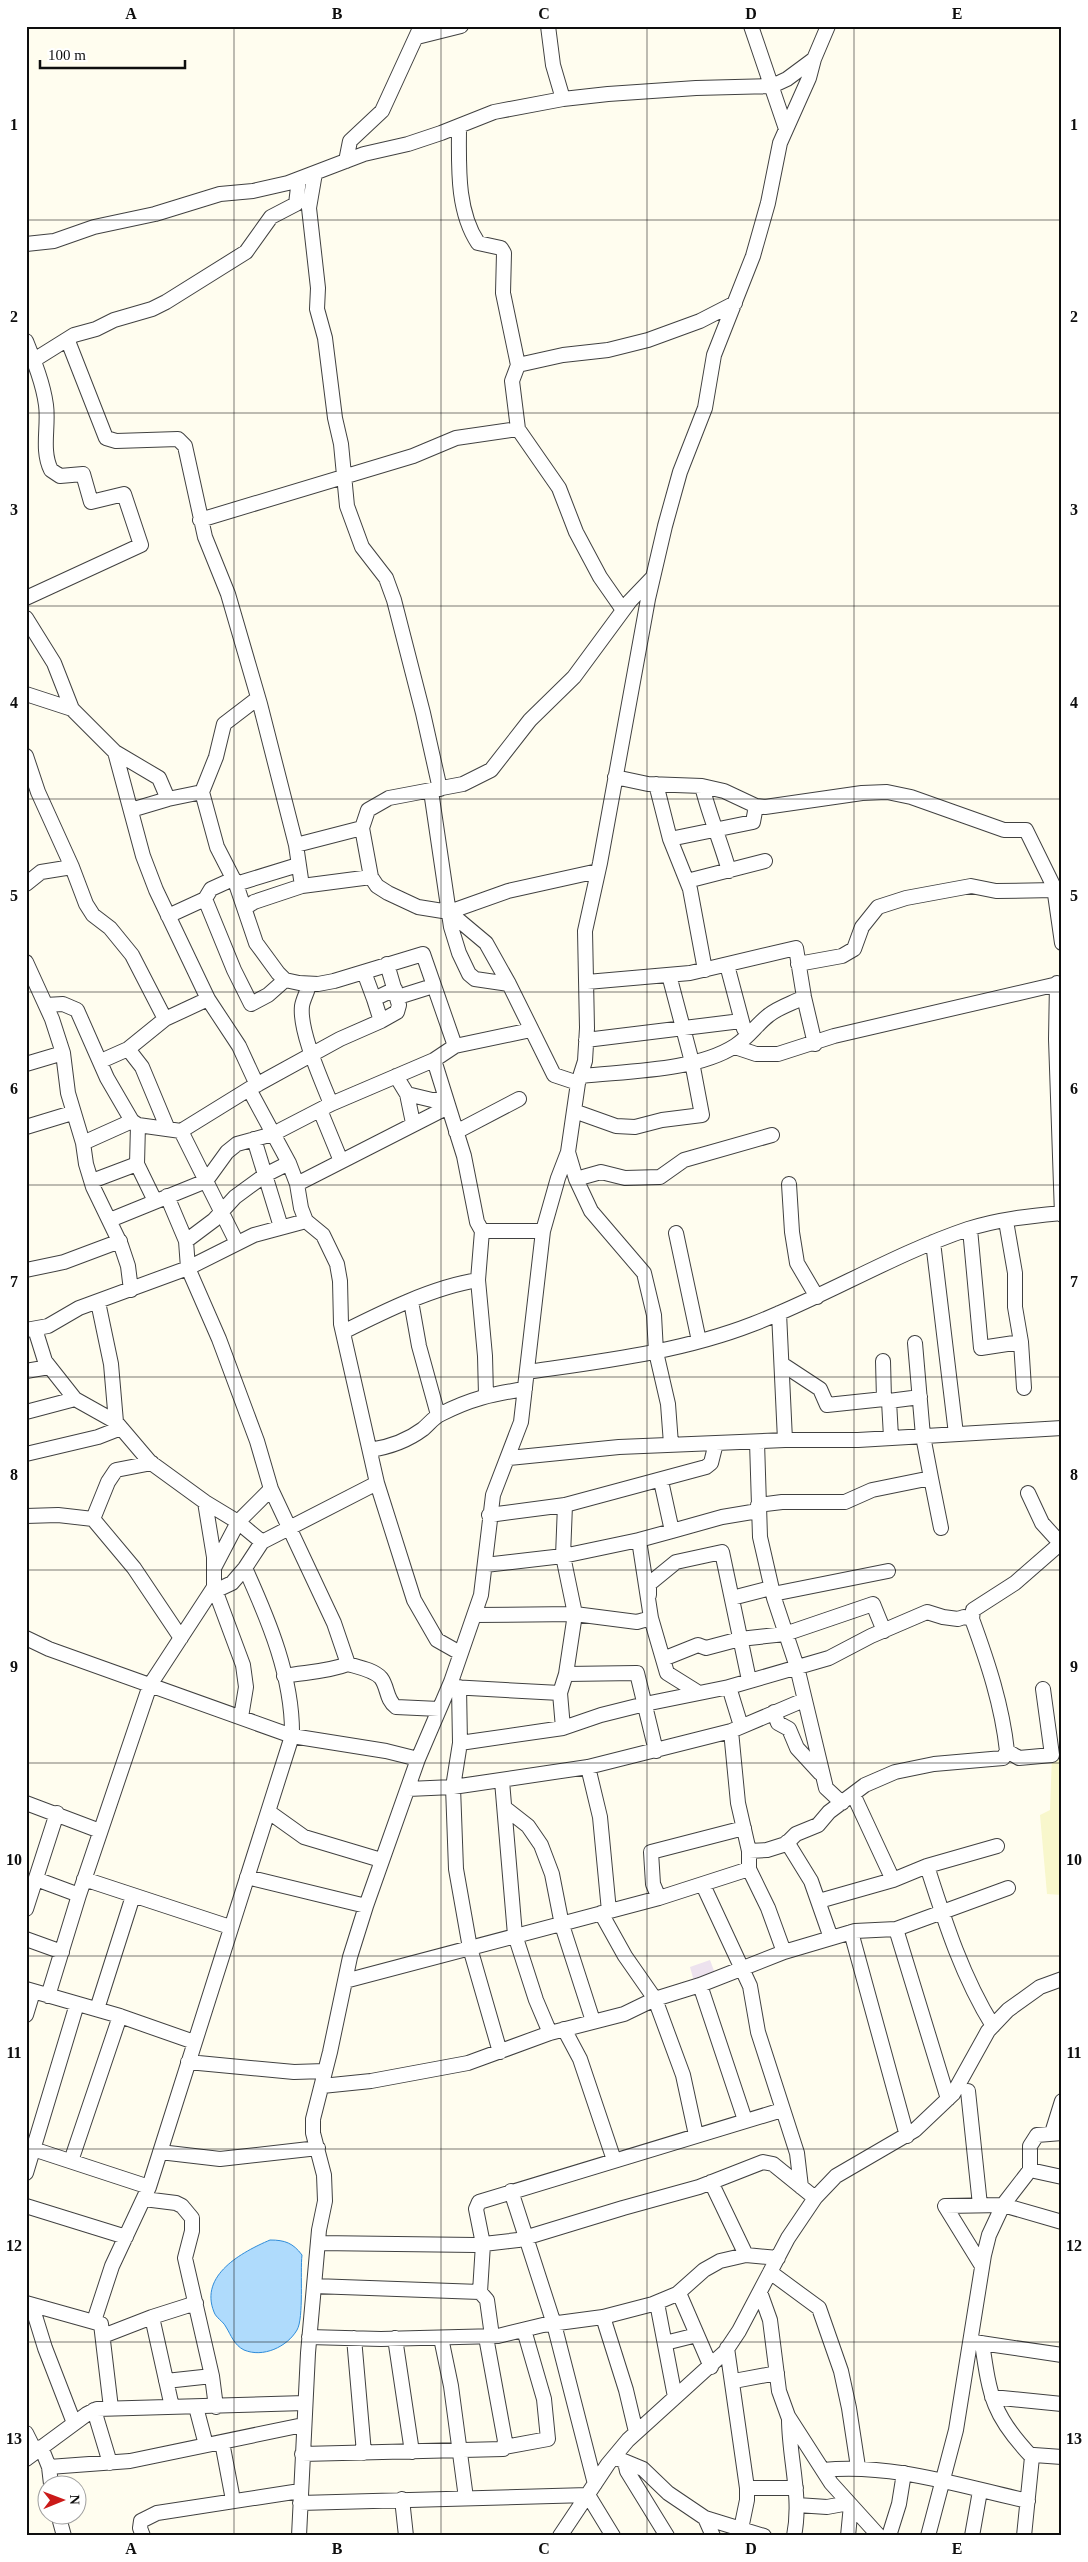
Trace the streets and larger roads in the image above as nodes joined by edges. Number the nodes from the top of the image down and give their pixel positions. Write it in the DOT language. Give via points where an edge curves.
graph roads {
  1 [pos="461,26"];
  2 [pos="548,26"];
  3 [pos="751,26"];
  4 [pos="828,26"];
  5 [pos="419,32"];
  6 [pos="814,59"];
  7 [pos="772,86"];
  8 [pos="563,99"];
  9 [pos="459,126"];
  10 [pos="786,129"];
  11 [pos="346,161"];
  12 [pos="315,173"];
  13 [pos="299,179"];
  14 [pos="303,206"];
  15 [pos="26,244"];
  16 [pos="735,303"];
  17 [pos="26,341"];
  18 [pos="68,341"];
  19 [pos="34,360"];
  20 [pos="518,365"];
  21 [pos="518,429"];
  22 [pos="345,478"];
  23 [pos="200,520"];
  24 [pos="653,577"];
  25 [pos="26,598"];
  26 [pos="623,610"];
  27 [pos="26,618"];
  28 [pos="26,694"];
  29 [pos="258,698"];
  30 [pos="72,709"];
  31 [pos="115,752"];
  32 [pos="26,756"];
  33 [pos="615,777"];
  34 [pos="656,784"];
  35 [pos="702,786"];
  36 [pos="435,790"];
  37 [pos="202,792"];
  38 [pos="168,799"];
  39 [pos="756,806"];
  40 [pos="131,810"];
  41 [pos="362,828"];
  42 [pos="718,829"];
  43 [pos="670,839"];
  44 [pos="296,845"];
  45 [pos="765,861"];
  46 [pos="298,865"];
  47 [pos="72,867"];
  48 [pos="598,871"];
  49 [pos="730,871"];
  50 [pos="370,877"];
  51 [pos="234,881"];
  52 [pos="687,881"];
  53 [pos="26,884"];
  54 [pos="302,886"];
  55 [pos="1054,890"];
  56 [pos="204,899"];
  57 [pos="245,908"];
  58 [pos="449,912"];
  59 [pos="168,916"];
  60 [pos="1062,943"];
  61 [pos="26,962"];
  62 [pos="387,964"];
  63 [pos="798,964"];
  64 [pos="727,965"];
  65 [pos="705,970"];
  66 [pos="364,972"];
  67 [pos="669,975"];
  68 [pos="30,978"];
  69 [pos="285,980"];
  70 [pos="588,982"];
  71 [pos="1060,983"];
  72 [pos="309,984"];
  73 [pos="509,984"];
  74 [pos="433,986"];
  75 [pos="396,993"];
  76 [pos="804,997"];
  77 [pos="208,999"];
  78 [pos="374,999"];
  79 [pos="46,1005"];
  80 [pos="166,1020"];
  81 [pos="381,1021"];
  82 [pos="741,1021"];
  83 [pos="681,1029"];
  84 [pos="531,1030"];
  85 [pos="748,1036"];
  86 [pos="586,1040"];
  87 [pos="815,1044"];
  88 [pos="455,1046"];
  89 [pos="735,1046"];
  90 [pos="128,1049"];
  91 [pos="63,1053"];
  92 [pos="312,1056"];
  93 [pos="434,1060"];
  94 [pos="101,1061"];
  95 [pos="692,1062"];
  96 [pos="26,1064"];
  97 [pos="396,1076"];
  98 [pos="580,1080"];
  99 [pos="253,1087"];
  100 [pos="407,1094"];
  101 [pos="519,1099"];
  102 [pos="447,1104"];
  103 [pos="325,1107"];
  104 [pos="574,1111"];
  105 [pos="72,1113"];
  106 [pos="135,1123"];
  107 [pos="413,1123"];
  108 [pos="26,1126"];
  109 [pos="174,1129"];
  110 [pos="456,1132"];
  111 [pos="273,1134"];
  112 [pos="772,1135"];
  113 [pos="254,1139"];
  114 [pos="83,1143"];
  115 [pos="568,1152"];
  116 [pos="341,1161"];
  117 [pos="289,1163"];
  118 [pos="137,1164"];
  119 [pos="265,1175"];
  120 [pos="576,1179"];
  121 [pos="206,1180"];
  122 [pos="92,1181"];
  123 [pos="297,1184"];
  124 [pos="789,1184"];
  125 [pos="161,1198"];
  126 [pos="222,1211"];
  127 [pos="1062,1214"];
  128 [pos="110,1220"];
  129 [pos="306,1221"];
  130 [pos="1006,1221"];
  131 [pos="281,1227"];
  132 [pos="970,1229"];
  133 [pos="482,1231"];
  134 [pos="543,1231"];
  135 [pos="676,1233"];
  136 [pos="186,1241"];
  137 [pos="120,1242"];
  138 [pos="933,1242"];
  139 [pos="237,1243"];
  140 [pos="188,1268"];
  141 [pos="26,1270"];
  142 [pos="478,1280"];
  143 [pos="131,1290"];
  144 [pos="817,1297"];
  145 [pos="411,1301"];
  146 [pos="98,1302"];
  147 [pos="779,1313"];
  148 [pos="31,1330"];
  149 [pos="343,1332"];
  150 [pos="699,1342"];
  151 [pos="1021,1342"];
  152 [pos="915,1343"];
  153 [pos="656,1352"];
  154 [pos="883,1361"];
  155 [pos="782,1364"];
  156 [pos="49,1367"];
  157 [pos="26,1372"];
  158 [pos="527,1372"];
  159 [pos="1024,1388"];
  160 [pos="525,1389"];
  161 [pos="486,1394"];
  162 [pos="920,1397"];
  163 [pos="75,1398"];
  164 [pos="887,1400"];
  165 [pos="26,1412"];
  166 [pos="438,1415"];
  167 [pos="118,1425"];
  168 [pos="1062,1428"];
  169 [pos="956,1434"];
  170 [pos="924,1436"];
  171 [pos="891,1437"];
  172 [pos="785,1440"];
  173 [pos="757,1442"];
  174 [pos="716,1443"];
  175 [pos="671,1444"];
  176 [pos="370,1450"];
  177 [pos="26,1454"];
  178 [pos="509,1458"];
  179 [pos="152,1463"];
  180 [pos="931,1478"];
  181 [pos="661,1481"];
  182 [pos="377,1483"];
  183 [pos="271,1489"];
  184 [pos="1028,1493"];
  185 [pos="205,1502"];
  186 [pos="565,1505"];
  187 [pos="758,1508"];
  188 [pos="489,1515"];
  189 [pos="26,1516"];
  190 [pos="93,1518"];
  191 [pos="238,1522"];
  192 [pos="287,1527"];
  193 [pos="942,1528"];
  194 [pos="672,1531"];
  195 [pos="639,1540"];
  196 [pos="262,1542"];
  197 [pos="1061,1544"];
  198 [pos="563,1556"];
  199 [pos="485,1565"];
  200 [pos="214,1567"];
  201 [pos="245,1568"];
  202 [pos="888,1571"];
  203 [pos="215,1589"];
  204 [pos="772,1591"];
  205 [pos="732,1598"];
  206 [pos="575,1614"];
  207 [pos="474,1615"];
  208 [pos="651,1618"];
  209 [pos="972,1619"];
  210 [pos="884,1631"];
  211 [pos="785,1634"];
  212 [pos="26,1638"];
  213 [pos="181,1638"];
  214 [pos="740,1639"];
  215 [pos="460,1653"];
  216 [pos="663,1659"];
  217 [pos="348,1664"];
  218 [pos="797,1667"];
  219 [pos="566,1674"];
  220 [pos="284,1676"];
  221 [pos="749,1680"];
  222 [pos="150,1685"];
  223 [pos="454,1687"];
  224 [pos="729,1687"];
  225 [pos="1043,1689"];
  226 [pos="560,1693"];
  227 [pos="699,1693"];
  228 [pos="804,1700"];
  229 [pos="645,1704"];
  230 [pos="439,1709"];
  231 [pos="774,1712"];
  232 [pos="241,1717"];
  233 [pos="563,1728"];
  234 [pos="736,1728"];
  235 [pos="292,1736"];
  236 [pos="460,1743"];
  237 [pos="656,1751"];
  238 [pos="1007,1751"];
  239 [pos="418,1759"];
  240 [pos="588,1767"];
  241 [pos="821,1774"];
  242 [pos="502,1781"];
  243 [pos="453,1787"];
  244 [pos="408,1789"];
  245 [pos="847,1798"];
  246 [pos="26,1802"];
  247 [pos="505,1808"];
  248 [pos="269,1812"];
  249 [pos="57,1813"];
  250 [pos="744,1828"];
  251 [pos="100,1831"];
  252 [pos="787,1842"];
  253 [pos="997,1846"];
  254 [pos="749,1851"];
  255 [pos="381,1860"];
  256 [pos="928,1866"];
  257 [pos="749,1869"];
  258 [pos="247,1877"];
  259 [pos="36,1878"];
  260 [pos="84,1879"];
  261 [pos="892,1880"];
  262 [pos="703,1885"];
  263 [pos="1008,1888"];
  264 [pos="79,1894"];
  265 [pos="133,1896"];
  266 [pos="659,1898"];
  267 [pos="819,1901"];
  268 [pos="366,1906"];
  269 [pos="26,1909"];
  270 [pos="605,1912"];
  271 [pos="942,1912"];
  272 [pos="562,1925"];
  273 [pos="230,1927"];
  274 [pos="896,1928"];
  275 [pos="851,1932"];
  276 [pos="516,1936"];
  277 [pos="831,1938"];
  278 [pos="26,1939"];
  279 [pos="470,1948"];
  280 [pos="62,1952"];
  281 [pos="784,1952"];
  282 [pos="740,1969"];
  283 [pos="1062,1979"];
  284 [pos="345,1982"];
  285 [pos="700,1985"];
  286 [pos="30,1990"];
  287 [pos="48,1996"];
  288 [pos="655,1999"];
  289 [pos="77,2004"];
  290 [pos="97,2009"];
  291 [pos="26,2016"];
  292 [pos="120,2016"];
  293 [pos="593,2021"];
  294 [pos="993,2026"];
  295 [pos="564,2029"];
  296 [pos="550,2033"];
  297 [pos="194,2042"];
  298 [pos="500,2052"];
  299 [pos="188,2062"];
  300 [pos="325,2071"];
  301 [pos="322,2086"];
  302 [pos="968,2091"];
  303 [pos="948,2099"];
  304 [pos="1062,2101"];
  305 [pos="782,2110"];
  306 [pos="745,2120"];
  307 [pos="1057,2133"];
  308 [pos="696,2135"];
  309 [pos="907,2136"];
  310 [pos="30,2148"];
  311 [pos="318,2148"];
  312 [pos="160,2152"];
  313 [pos="614,2160"];
  314 [pos="71,2161"];
  315 [pos="1030,2170"];
  316 [pos="26,2173"];
  317 [pos="1062,2177"];
  318 [pos="711,2182"];
  319 [pos="801,2187"];
  320 [pos="511,2191"];
  321 [pos="147,2193"];
  322 [pos="814,2198"];
  323 [pos="980,2205"];
  324 [pos="1003,2205"];
  325 [pos="26,2206"];
  326 [pos="1062,2222"];
  327 [pos="126,2237"];
  328 [pos="525,2238"];
  329 [pos="318,2243"];
  330 [pos="483,2244"];
  331 [pos="746,2255"];
  332 [pos="778,2258"];
  333 [pos="982,2266"];
  334 [pos="770,2272"];
  335 [pos="314,2286"];
  336 [pos="480,2292"];
  337 [pos="760,2292"];
  338 [pos="679,2293"];
  339 [pos="196,2303"];
  340 [pos="657,2303"];
  341 [pos="29,2305"];
  342 [pos="152,2317"];
  343 [pos="603,2317"];
  344 [pos="94,2321"];
  345 [pos="554,2324"];
  346 [pos="524,2330"];
  347 [pos="697,2335"];
  348 [pos="104,2336"];
  349 [pos="310,2337"];
  350 [pos="489,2337"];
  351 [pos="354,2338"];
  352 [pos="395,2338"];
  353 [pos="441,2338"];
  354 [pos="976,2342"];
  355 [pos="665,2343"];
  356 [pos="727,2348"];
  357 [pos="1062,2355"];
  358 [pos="711,2367"];
  359 [pos="777,2373"];
  360 [pos="212,2376"];
  361 [pos="166,2381"];
  362 [pos="734,2381"];
  363 [pos="992,2397"];
  364 [pos="675,2398"];
  365 [pos="305,2404"];
  366 [pos="1062,2404"];
  367 [pos="172,2407"];
  368 [pos="196,2407"];
  369 [pos="216,2407"];
  370 [pos="111,2408"];
  371 [pos="94,2410"];
  372 [pos="788,2416"];
  373 [pos="74,2423"];
  374 [pos="304,2426"];
  375 [pos="636,2432"];
  376 [pos="26,2433"];
  377 [pos="222,2442"];
  378 [pos="206,2445"];
  379 [pos="505,2447"];
  380 [pos="460,2451"];
  381 [pos="34,2452"];
  382 [pos="412,2452"];
  383 [pos="364,2453"];
  384 [pos="302,2454"];
  385 [pos="1032,2457"];
  386 [pos="1062,2457"];
  387 [pos="620,2460"];
  388 [pos="110,2463"];
  389 [pos="49,2467"];
  390 [pos="858,2467"];
  391 [pos="823,2470"];
  392 [pos="904,2473"];
  393 [pos="50,2474"];
  394 [pos="942,2482"];
  395 [pos="747,2488"];
  396 [pos="796,2488"];
  397 [pos="591,2489"];
  398 [pos="980,2491"];
  399 [pos="300,2497"];
  400 [pos="466,2498"];
  401 [pos="233,2500"];
  402 [pos="402,2500"];
  403 [pos="1028,2501"];
  404 [pos="850,2504"];
  405 [pos="797,2505"];
  406 [pos="705,2518"];
  407 [pos="741,2529"];
  408 [pos="296,2535"];
  409 [pos="143,2536"];
  410 [pos="406,2536"];
  411 [pos="560,2536"];
  412 [pos="613,2536"];
  413 [pos="667,2536"];
  414 [pos="712,2536"];
  415 [pos="764,2536"];
  416 [pos="794,2536"];
  417 [pos="848,2536"];
  418 [pos="879,2536"];
  419 [pos="889,2536"];
  420 [pos="928,2536"];
  421 [pos="972,2536"];
  422 [pos="1024,2536"];
  1 -- 5 [label="street"];
  2 -- 8 [label="street" via="553,65"];
  3 -- 7 [label="street"];
  4 -- 6 [label="street"];
  5 -- 11 [label="street" via="382,111 350,141"];
  6 -- 7 [label="street"];
  6 -- 10 [label="street"];
  7 -- 8 [label="street" via="696,88"];
  7 -- 10 [label="street"];
  8 -- 9 [label="street" via="494,112"];
  9 -- 11 [label="street"];
  9 -- 20 [label="street" via="459,166 465,217 478,243 501,248 504,252 503,293"];
  10 -- 16 [label="street" via="753,256"];
  11 -- 12 [label="street"];
  12 -- 13 [label="street"];
  12 -- 14 [label="street"];
  13 -- 14 [label="street"];
  13 -- 15 [label="street" via="253,191 220,194 54,241"];
  14 -- 18 [label="street" via="270,217 246,252 166,302 152,310 114,320"];
  14 -- 22 [label="street"];
  16 -- 20 [label="street" via="700,321 648,340"];
  16 -- 24 [label="street" via="714,356 705,408 672,497"];
  17 -- 19 [label="street"];
  18 -- 19 [label="street"];
  18 -- 23 [label="street" via="106,438 111,441 182,442"];
  19 -- 25 [label="street" via="46,405 46,454 51,470 60,476 82,474 91,502 124,494 141,545"];
  20 -- 21 [label="street" via="512,382"];
  21 -- 22 [label="street" via="456,438"];
  21 -- 26 [label="street" via="560,488 576,532 600,577"];
  22 -- 23 [label="street"];
  22 -- 36 [label="street" via="347,506 353,527 366,553 386,578 394,600 423,713"];
  23 -- 29 [label="street" via="234,611"];
  24 -- 26 [label="street"];
  24 -- 33 [label="street"];
  26 -- 36 [label="street" via="574,677 530,720 491,770 463,784"];
  27 -- 30 [label="street" via="54,663"];
  28 -- 30 [label="street"];
  29 -- 37 [label="street" via="224,724 216,757"];
  29 -- 44 [label="street"];
  30 -- 31 [label="street"];
  31 -- 38 [label="street" via="159,778"];
  31 -- 40 [label="street"];
  32 -- 47 [label="street" via="38,792"];
  33 -- 34 [label="street"];
  33 -- 48 [label="street"];
  34 -- 35 [label="street"];
  34 -- 43 [label="street"];
  35 -- 39 [label="street"];
  35 -- 42 [label="street" via="708,812"];
  36 -- 41 [label="street" via="389,798 375,805 368,810"];
  36 -- 58 [label="street"];
  37 -- 38 [label="street"];
  37 -- 51 [label="street" via="217,847"];
  38 -- 40 [label="street"];
  39 -- 42 [label="street" via="753,822"];
  39 -- 55 [label="street" via="862,793 888,792 910,797 1004,830 1026,830"];
  40 -- 59 [label="street" via="143,856"];
  41 -- 44 [label="street"];
  41 -- 50 [label="street"];
  42 -- 43 [label="street"];
  42 -- 49 [label="street"];
  43 -- 52 [label="street"];
  44 -- 46 [label="street"];
  45 -- 49 [label="street"];
  46 -- 51 [label="street"];
  46 -- 54 [label="street"];
  47 -- 53 [label="street" via="42,872"];
  47 -- 80 [label="street" via="90,910 132,955"];
  48 -- 58 [label="street" via="508,891"];
  48 -- 70 [label="street" via="586,931"];
  49 -- 52 [label="street"];
  50 -- 54 [label="street"];
  50 -- 58 [label="street" via="388,894 418,908"];
  51 -- 56 [label="street" via="211,889"];
  51 -- 57 [label="street"];
  52 -- 65 [label="street"];
  54 -- 57 [label="street"];
  55 -- 60 [label="street"];
  55 -- 63 [label="street" via="996,891 971,886 906,898 878,907 862,927 854,949 842,956"];
  56 -- 59 [label="street"];
  56 -- 69 [label="street" via="251,1004"];
  57 -- 69 [label="street" via="256,943"];
  58 -- 73 [label="street" via="486,943"];
  58 -- 73 [label="street" via="469,974 481,981"];
  59 -- 77 [label="street"];
  61 -- 68 [label="street"];
  62 -- 66 [label="street"];
  62 -- 74 [label="street" via="423,954"];
  62 -- 75 [label="street"];
  63 -- 64 [label="street" via="796,948"];
  63 -- 76 [label="street"];
  64 -- 65 [label="street"];
  64 -- 82 [label="street"];
  65 -- 67 [label="street"];
  66 -- 72 [label="street"];
  66 -- 78 [label="street"];
  67 -- 70 [label="street"];
  67 -- 83 [label="street"];
  68 -- 79 [label="street"];
  69 -- 72 [label="street"];
  70 -- 86 [label="street"];
  71 -- 87 [label="street" via="834,1036"];
  71 -- 127 [label="street" via="1056,1039"];
  72 -- 92 [label="street" via="302,1007"];
  73 -- 84 [label="street"];
  74 -- 75 [label="street"];
  74 -- 88 [label="street"];
  75 -- 78 [label="street"];
  75 -- 81 [label="street" via="397,1012"];
  76 -- 85 [label="street" via="769,1015"];
  76 -- 87 [label="street"];
  77 -- 80 [label="street"];
  77 -- 99 [label="street" via="238,1046"];
  78 -- 81 [label="street"];
  79 -- 91 [label="street"];
  79 -- 94 [label="street" via="62,1004 77,1010"];
  80 -- 90 [label="street"];
  81 -- 92 [label="street"];
  82 -- 83 [label="street"];
  82 -- 85 [label="street"];
  83 -- 86 [label="street"];
  83 -- 95 [label="street"];
  84 -- 88 [label="street"];
  84 -- 98 [label="street" via="554,1075"];
  85 -- 89 [label="street"];
  86 -- 98 [label="street"];
  87 -- 89 [label="street" via="778,1054 756,1054"];
  88 -- 93 [label="street"];
  89 -- 95 [label="street"];
  90 -- 94 [label="street"];
  90 -- 109 [label="street" via="142,1068"];
  91 -- 96 [label="street"];
  91 -- 105 [label="street"];
  92 -- 99 [label="street"];
  92 -- 103 [label="street"];
  93 -- 97 [label="street"];
  93 -- 102 [label="street"];
  94 -- 106 [label="street" via="107,1078"];
  95 -- 98 [label="street"];
  95 -- 104 [label="street" via="702,1115 662,1120 635,1128 616,1126"];
  97 -- 100 [label="street"];
  97 -- 103 [label="street"];
  98 -- 104 [label="street"];
  99 -- 109 [label="street"];
  99 -- 111 [label="street"];
  100 -- 102 [label="street"];
  100 -- 107 [label="street"];
  101 -- 110 [label="street"];
  102 -- 107 [label="street"];
  102 -- 110 [label="street"];
  103 -- 111 [label="street"];
  103 -- 116 [label="street"];
  104 -- 115 [label="street"];
  105 -- 108 [label="street"];
  105 -- 114 [label="street"];
  106 -- 109 [label="street"];
  106 -- 114 [label="street"];
  106 -- 118 [label="street"];
  107 -- 116 [label="street"];
  109 -- 121 [label="street"];
  110 -- 133 [label="street" via="477,1222"];
  111 -- 113 [label="street"];
  111 -- 117 [label="street"];
  112 -- 120 [label="street" via="684,1160 660,1177 625,1178 601,1172"];
  113 -- 119 [label="street"];
  113 -- 121 [label="street" via="237,1144 227,1152"];
  114 -- 122 [label="street"];
  115 -- 120 [label="street"];
  115 -- 134 [label="street"];
  116 -- 123 [label="street"];
  117 -- 119 [label="street"];
  117 -- 123 [label="street"];
  118 -- 122 [label="street"];
  118 -- 125 [label="street"];
  119 -- 126 [label="street"];
  119 -- 131 [label="street"];
  120 -- 153 [label="street" via="591,1211 644,1273 654,1315"];
  121 -- 125 [label="street"];
  121 -- 126 [label="street"];
  122 -- 128 [label="street"];
  123 -- 129 [label="street"];
  124 -- 144 [label="street" via="797,1263"];
  125 -- 128 [label="street"];
  125 -- 136 [label="street"];
  126 -- 136 [label="street"];
  126 -- 139 [label="street"];
  127 -- 130 [label="street"];
  128 -- 137 [label="street"];
  129 -- 131 [label="street"];
  129 -- 149 [label="street" via="331,1246 337,1264"];
  130 -- 132 [label="street"];
  130 -- 151 [label="street" via="1015,1272 1015,1308"];
  131 -- 139 [label="street"];
  132 -- 138 [label="street"];
  132 -- 151 [label="street" via="981,1348"];
  133 -- 134 [label="street"];
  133 -- 142 [label="street"];
  134 -- 158 [label="street"];
  135 -- 150 [label="street"];
  136 -- 140 [label="street"];
  137 -- 141 [label="street" via="64,1262"];
  137 -- 143 [label="street"];
  138 -- 144 [label="street"];
  138 -- 169 [label="street"];
  139 -- 140 [label="street"];
  140 -- 143 [label="street"];
  140 -- 183 [label="street" via="223,1348"];
  142 -- 145 [label="street"];
  142 -- 161 [label="street"];
  143 -- 146 [label="street"];
  144 -- 147 [label="street"];
  145 -- 149 [label="street"];
  145 -- 166 [label="street" via="419,1346"];
  146 -- 148 [label="street" via="79,1308 48,1326"];
  146 -- 167 [label="street" via="111,1364"];
  147 -- 150 [label="street"];
  147 -- 155 [label="street"];
  148 -- 156 [label="street"];
  149 -- 176 [label="street"];
  150 -- 153 [label="street"];
  151 -- 159 [label="street"];
  152 -- 162 [label="street"];
  153 -- 158 [label="street"];
  153 -- 175 [label="street" via="668,1404"];
  154 -- 164 [label="street"];
  155 -- 164 [label="street" via="820,1389 827,1405"];
  155 -- 172 [label="street"];
  156 -- 157 [label="street"];
  156 -- 163 [label="street"];
  158 -- 160 [label="street"];
  160 -- 161 [label="street"];
  160 -- 178 [label="street" via="521,1422"];
  161 -- 166 [label="street"];
  162 -- 164 [label="street"];
  162 -- 170 [label="street"];
  163 -- 165 [label="street"];
  163 -- 167 [label="street"];
  164 -- 171 [label="street"];
  166 -- 176 [label="street" via="403,1442"];
  167 -- 177 [label="street" via="98,1437"];
  167 -- 179 [label="street"];
  168 -- 169 [label="street"];
  169 -- 170 [label="street"];
  170 -- 171 [label="street"];
  170 -- 180 [label="street"];
  171 -- 172 [label="street"];
  172 -- 173 [label="street"];
  173 -- 174 [label="street"];
  173 -- 187 [label="street"];
  174 -- 175 [label="street"];
  174 -- 181 [label="street" via="711,1463 706,1467"];
  175 -- 178 [label="street"];
  176 -- 182 [label="street"];
  178 -- 188 [label="street" via="493,1495"];
  179 -- 185 [label="street"];
  179 -- 190 [label="street" via="116,1470"];
  180 -- 187 [label="street" via="872,1490 845,1502 782,1502"];
  180 -- 193 [label="street"];
  181 -- 186 [label="street"];
  181 -- 194 [label="street"];
  182 -- 192 [label="street" via="302,1523"];
  182 -- 215 [label="street" via="414,1600 437,1640"];
  183 -- 191 [label="street"];
  183 -- 192 [label="street"];
  184 -- 197 [label="street" via="1042,1524"];
  185 -- 191 [label="street"];
  185 -- 200 [label="street"];
  186 -- 188 [label="street"];
  186 -- 198 [label="street"];
  187 -- 194 [label="street"];
  187 -- 204 [label="street" via="760,1537"];
  188 -- 199 [label="street"];
  189 -- 190 [label="street"];
  190 -- 213 [label="street" via="134,1568"];
  191 -- 196 [label="street"];
  191 -- 200 [label="street"];
  192 -- 196 [label="street"];
  192 -- 217 [label="street" via="334,1622"];
  194 -- 195 [label="street"];
  195 -- 198 [label="street"];
  195 -- 208 [label="street"];
  196 -- 201 [label="street"];
  197 -- 209 [label="street" via="1015,1583 973,1610"];
  198 -- 199 [label="street"];
  198 -- 206 [label="street"];
  199 -- 207 [label="street" via="481,1596"];
  200 -- 203 [label="street"];
  201 -- 203 [label="street" via="232,1582"];
  201 -- 220 [label="street" via="264,1610"];
  202 -- 204 [label="street"];
  203 -- 213 [label="street"];
  203 -- 232 [label="street" via="243,1665 246,1686"];
  204 -- 205 [label="street"];
  204 -- 211 [label="street"];
  205 -- 208 [label="street" via="722,1552 676,1562 649,1584"];
  205 -- 214 [label="street"];
  206 -- 207 [label="street"];
  206 -- 208 [label="street" via="637,1622"];
  206 -- 219 [label="street"];
  207 -- 215 [label="street"];
  208 -- 216 [label="street"];
  209 -- 210 [label="street" via="927,1612"];
  209 -- 238 [label="street" via="995,1686"];
  210 -- 211 [label="street" via="873,1604"];
  210 -- 218 [label="street" via="829,1658"];
  211 -- 214 [label="street"];
  211 -- 218 [label="street"];
  212 -- 222 [label="street"];
  213 -- 222 [label="street"];
  214 -- 216 [label="street" via="706,1648 698,1645"];
  214 -- 221 [label="street"];
  215 -- 223 [label="street"];
  216 -- 227 [label="street" via="667,1672"];
  217 -- 220 [label="street" via="324,1672"];
  217 -- 230 [label="street" via="378,1676 396,1707"];
  218 -- 221 [label="street"];
  218 -- 228 [label="street"];
  219 -- 226 [label="street"];
  219 -- 229 [label="street" via="637,1673"];
  220 -- 235 [label="street" via="292,1716"];
  221 -- 224 [label="street"];
  222 -- 232 [label="street"];
  222 -- 251 [label="street"];
  223 -- 226 [label="street"];
  223 -- 230 [label="street"];
  223 -- 236 [label="street"];
  224 -- 227 [label="street"];
  224 -- 234 [label="street"];
  225 -- 238 [label="street" via="1052,1755 1019,1758"];
  226 -- 233 [label="street"];
  227 -- 229 [label="street"];
  228 -- 231 [label="street"];
  228 -- 241 [label="street"];
  229 -- 233 [label="street"];
  229 -- 237 [label="street"];
  230 -- 239 [label="street"];
  231 -- 234 [label="street"];
  231 -- 241 [label="street" via="778,1723 789,1729 797,1748"];
  232 -- 235 [label="street"];
  233 -- 236 [label="street"];
  234 -- 237 [label="street"];
  234 -- 250 [label="street" via="738,1803"];
  235 -- 239 [label="street"];
  235 -- 248 [label="street"];
  236 -- 243 [label="street"];
  237 -- 240 [label="street"];
  238 -- 245 [label="street" via="1003,1758 934,1764 895,1772 865,1785"];
  239 -- 244 [label="street"];
  240 -- 242 [label="street"];
  240 -- 270 [label="street" via="600,1817"];
  241 -- 245 [label="street" via="826,1788"];
  242 -- 243 [label="street"];
  242 -- 247 [label="street"];
  243 -- 244 [label="street"];
  243 -- 279 [label="street" via="456,1869"];
  244 -- 255 [label="street"];
  245 -- 252 [label="street" via="813,1829 796,1834"];
  245 -- 261 [label="street"];
  246 -- 249 [label="street"];
  247 -- 272 [label="street" via="528,1826 540,1845 552,1874"];
  247 -- 276 [label="street"];
  248 -- 255 [label="street" via="304,1838"];
  248 -- 258 [label="street"];
  249 -- 251 [label="street"];
  249 -- 259 [label="street"];
  250 -- 254 [label="street"];
  250 -- 266 [label="street" via="651,1852 653,1884"];
  251 -- 260 [label="street"];
  252 -- 254 [label="street" via="767,1850"];
  252 -- 267 [label="street" via="798,1856"];
  253 -- 256 [label="street"];
  254 -- 257 [label="street"];
  255 -- 268 [label="street"];
  256 -- 261 [label="street"];
  256 -- 271 [label="street"];
  257 -- 262 [label="street"];
  257 -- 281 [label="street"];
  258 -- 268 [label="street"];
  258 -- 273 [label="street"];
  259 -- 264 [label="street"];
  259 -- 269 [label="street"];
  260 -- 264 [label="street"];
  260 -- 265 [label="street"];
  261 -- 267 [label="street"];
  262 -- 266 [label="street"];
  262 -- 282 [label="street"];
  263 -- 271 [label="street"];
  264 -- 280 [label="street"];
  265 -- 273 [label="street"];
  265 -- 290 [label="street"];
  266 -- 270 [label="street"];
  267 -- 277 [label="street"];
  268 -- 284 [label="street"];
  270 -- 272 [label="street"];
  270 -- 288 [label="street" via="633,1970"];
  271 -- 274 [label="street"];
  271 -- 294 [label="street" via="973,1994"];
  272 -- 276 [label="street"];
  272 -- 293 [label="street"];
  273 -- 297 [label="street"];
  274 -- 275 [label="street"];
  274 -- 303 [label="street"];
  275 -- 277 [label="street"];
  275 -- 309 [label="street"];
  276 -- 279 [label="street"];
  276 -- 296 [label="street"];
  277 -- 281 [label="street"];
  278 -- 280 [label="street"];
  279 -- 284 [label="street"];
  279 -- 298 [label="street"];
  280 -- 287 [label="street"];
  281 -- 282 [label="street"];
  282 -- 285 [label="street"];
  282 -- 305 [label="street" via="750,1986 753,2013"];
  283 -- 294 [label="street" via="1040,1987 1008,2010"];
  284 -- 300 [label="street"];
  285 -- 288 [label="street"];
  285 -- 306 [label="street"];
  286 -- 287 [label="street"];
  286 -- 291 [label="street"];
  287 -- 289 [label="street"];
  288 -- 293 [label="street" via="624,2014"];
  288 -- 308 [label="street" via="683,2075"];
  289 -- 290 [label="street"];
  289 -- 310 [label="street"];
  290 -- 292 [label="street"];
  292 -- 297 [label="street"];
  292 -- 314 [label="street"];
  293 -- 295 [label="street"];
  294 -- 303 [label="street"];
  295 -- 296 [label="street"];
  295 -- 313 [label="street" via="580,2059"];
  296 -- 298 [label="street"];
  297 -- 299 [label="street"];
  298 -- 301 [label="street" via="437,2069"];
  299 -- 300 [label="street" via="294,2072"];
  299 -- 312 [label="street"];
  300 -- 301 [label="street"];
  301 -- 311 [label="street" via="313,2119"];
  302 -- 323 [label="street"];
  303 -- 309 [label="street"];
  304 -- 307 [label="street"];
  305 -- 306 [label="street"];
  305 -- 319 [label="street" via="797,2153"];
  306 -- 308 [label="street"];
  307 -- 315 [label="street" via="1037,2135 1030,2146"];
  308 -- 313 [label="street"];
  309 -- 322 [label="street" via="836,2176"];
  310 -- 314 [label="street"];
  310 -- 316 [label="street"];
  311 -- 312 [label="street" via="220,2159"];
  311 -- 329 [label="street" via="325,2201"];
  312 -- 321 [label="street"];
  313 -- 320 [label="street"];
  314 -- 321 [label="street"];
  315 -- 317 [label="street"];
  315 -- 324 [label="street"];
  318 -- 319 [label="street" via="769,2162"];
  318 -- 328 [label="street"];
  318 -- 331 [label="street"];
  319 -- 322 [label="street"];
  320 -- 328 [label="street"];
  320 -- 330 [label="street" via="476,2204"];
  321 -- 327 [label="street"];
  321 -- 339 [label="street" via="182,2206 192,2218 185,2258"];
  322 -- 332 [label="street"];
  323 -- 324 [label="street"];
  323 -- 333 [label="street" via="945,2206"];
  324 -- 326 [label="street"];
  324 -- 333 [label="street" via="990,2235"];
  325 -- 327 [label="street"];
  327 -- 344 [label="street" via="112,2266"];
  328 -- 330 [label="street"];
  328 -- 345 [label="street"];
  329 -- 330 [label="street"];
  329 -- 335 [label="street"];
  330 -- 336 [label="street"];
  331 -- 332 [label="street"];
  331 -- 338 [label="street" via="720,2261 704,2270"];
  332 -- 334 [label="street"];
  333 -- 354 [label="street"];
  334 -- 337 [label="street"];
  334 -- 390 [label="street" via="819,2308 841,2370"];
  335 -- 336 [label="street"];
  335 -- 349 [label="street"];
  336 -- 350 [label="street" via="488,2300"];
  337 -- 356 [label="street"];
  337 -- 359 [label="street" via="770,2320"];
  338 -- 340 [label="street"];
  338 -- 347 [label="street"];
  339 -- 342 [label="street"];
  339 -- 360 [label="street"];
  340 -- 343 [label="street"];
  340 -- 355 [label="street"];
  341 -- 344 [label="street"];
  341 -- 373 [label="street"];
  342 -- 348 [label="street"];
  342 -- 361 [label="street"];
  343 -- 345 [label="street"];
  343 -- 375 [label="street"];
  344 -- 348 [label="street" via="101,2324"];
  345 -- 346 [label="street"];
  345 -- 397 [label="street"];
  346 -- 350 [label="street"];
  346 -- 379 [label="street" via="544,2399 548,2439"];
  347 -- 355 [label="street"];
  347 -- 358 [label="street"];
  348 -- 370 [label="street"];
  349 -- 351 [label="street"];
  349 -- 365 [label="street"];
  350 -- 353 [label="street"];
  350 -- 379 [label="street"];
  351 -- 352 [label="street"];
  351 -- 383 [label="street"];
  352 -- 353 [label="street"];
  352 -- 382 [label="street"];
  353 -- 380 [label="street"];
  354 -- 357 [label="street"];
  354 -- 363 [label="street"];
  354 -- 394 [label="street"];
  355 -- 364 [label="street"];
  356 -- 358 [label="street"];
  356 -- 362 [label="street"];
  358 -- 364 [label="street"];
  359 -- 362 [label="street"];
  359 -- 372 [label="street" via="779,2391"];
  360 -- 361 [label="street"];
  360 -- 369 [label="street"];
  361 -- 367 [label="street"];
  362 -- 395 [label="street"];
  363 -- 366 [label="street"];
  363 -- 385 [label="street" via="998,2415"];
  364 -- 375 [label="street"];
  365 -- 369 [label="street"];
  365 -- 374 [label="street"];
  367 -- 368 [label="street"];
  367 -- 370 [label="street"];
  368 -- 369 [label="street"];
  368 -- 378 [label="street"];
  370 -- 371 [label="street"];
  371 -- 373 [label="street"];
  371 -- 388 [label="street"];
  372 -- 391 [label="street"];
  372 -- 396 [label="street"];
  373 -- 381 [label="street"];
  374 -- 377 [label="street"];
  374 -- 384 [label="street"];
  375 -- 387 [label="street"];
  376 -- 381 [label="street"];
  377 -- 378 [label="street"];
  377 -- 401 [label="street"];
  378 -- 388 [label="street"];
  379 -- 380 [label="street"];
  380 -- 382 [label="street"];
  380 -- 400 [label="street"];
  381 -- 389 [label="street"];
  382 -- 383 [label="street"];
  383 -- 384 [label="street"];
  384 -- 399 [label="street"];
  385 -- 386 [label="street"];
  385 -- 403 [label="street"];
  387 -- 397 [label="street"];
  387 -- 406 [label="street" via="643,2469 668,2493"];
  387 -- 413 [label="street"];
  388 -- 389 [label="street"];
  389 -- 393 [label="street"];
  390 -- 391 [label="street"];
  390 -- 392 [label="street"];
  391 -- 404 [label="street"];
  392 -- 394 [label="street"];
  392 -- 419 [label="street"];
  394 -- 398 [label="street"];
  394 -- 420 [label="street"];
  395 -- 396 [label="street"];
  395 -- 407 [label="street"];
  396 -- 405 [label="street"];
  397 -- 400 [label="street"];
  397 -- 411 [label="street"];
  397 -- 412 [label="street"];
  398 -- 403 [label="street"];
  398 -- 421 [label="street"];
  399 -- 401 [label="street"];
  399 -- 402 [label="street"];
  399 -- 408 [label="street"];
  400 -- 402 [label="street"];
  401 -- 409 [label="street" via="145,2517 140,2528"];
  402 -- 410 [label="street"];
  403 -- 422 [label="street"];
  404 -- 405 [label="street" via="827,2507"];
  404 -- 417 [label="street"];
  404 -- 418 [label="street"];
  405 -- 416 [label="street"];
  406 -- 407 [label="street"];
  406 -- 414 [label="street"];
  407 -- 415 [label="street"];
}
